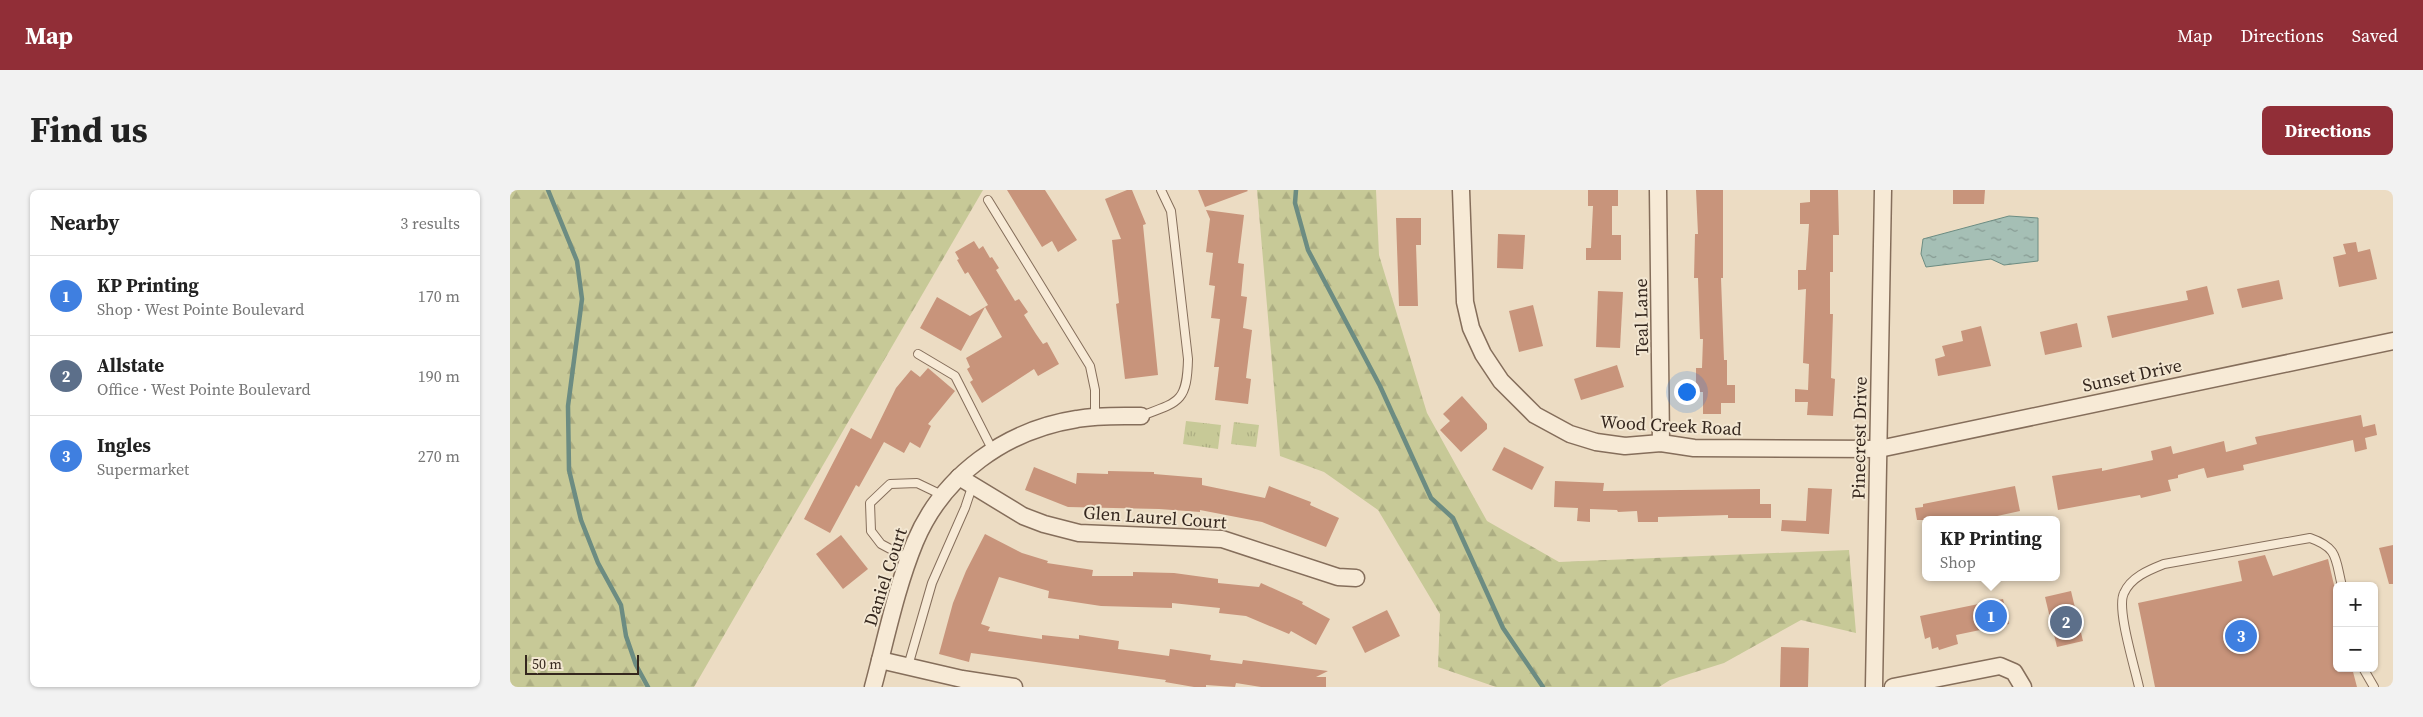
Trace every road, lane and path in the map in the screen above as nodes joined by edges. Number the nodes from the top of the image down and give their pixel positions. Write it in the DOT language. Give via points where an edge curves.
graph roads {
  1 [pos="1161,190"];
  2 [pos="1461,190"];
  3 [pos="1658,190"];
  4 [pos="1883,190"];
  5 [pos="988,200"];
  6 [pos="2393,341"];
  7 [pos="918,354"];
  8 [pos="1095,416"];
  9 [pos="1141,416"];
  10 [pos="1661,443"];
  11 [pos="1879,449"];
  12 [pos="993,451"];
  13 [pos="966,480"];
  14 [pos="942,495"];
  15 [pos="909,559"];
  16 [pos="1356,578"];
  17 [pos="2341,582"];
  18 [pos="880,660"];
  19 [pos="908,666"];
  20 [pos="2365,672"];
  21 [pos="873,687"];
  22 [pos="1014,687"];
  23 [pos="1874,687"];
  24 [pos="1893,687"];
  25 [pos="2023,687"];
  26 [pos="2139,687"];
  27 [pos="2374,687"];
  1 -- 9 [label="lane" via="1171,211 1188,359 1187,383 1180,396 1167,406"];
  2 -- 10 [label="street, Wood Creek Road" via="1465,302 1471,328 1501,381 1535,414 1570,434 1625,446"];
  3 -- 10 [label="street, Teal Lane"];
  4 -- 11 [label="street, Pinecrest Drive"];
  5 -- 8 [label="lane" via="1090,366 1095,390"];
  6 -- 11 [label="street, Sunset Drive"];
  7 -- 12 [label="lane" via="955,376"];
  8 -- 9 [label="street, Daniel Court"];
  8 -- 12 [label="street, Daniel Court" via="1042,428"];
  10 -- 11 [label="street, Wood Creek Road" via="1704,448"];
  11 -- 23 [label="street, Pinecrest Drive"];
  12 -- 13 [label="street, Daniel Court"];
  13 -- 14 [label="street, Daniel Court"];
  13 -- 16 [label="street, Glen Laurel Court" via="1023,516 1079,533 1222,539 1338,577"];
  13 -- 19 [label="lane" via="965,508 932,583"];
  14 -- 15 [label="street, Daniel Court"];
  14 -- 15 [label="lane" via="917,483 890,484 870,503 871,530 881,544"];
  15 -- 18 [label="street, Daniel Court"];
  17 -- 26 [label="lane" via="2335,555 2326,544 2310,538 2164,564 2142,573 2124,592 2121,607"];
  18 -- 19 [label="street"];
  18 -- 21 [label="street, Daniel Court"];
  19 -- 22 [label="street"];
  20 -- 27 [label="lane"];
  24 -- 25 [label="street" via="2000,666 2014,672"];
}
